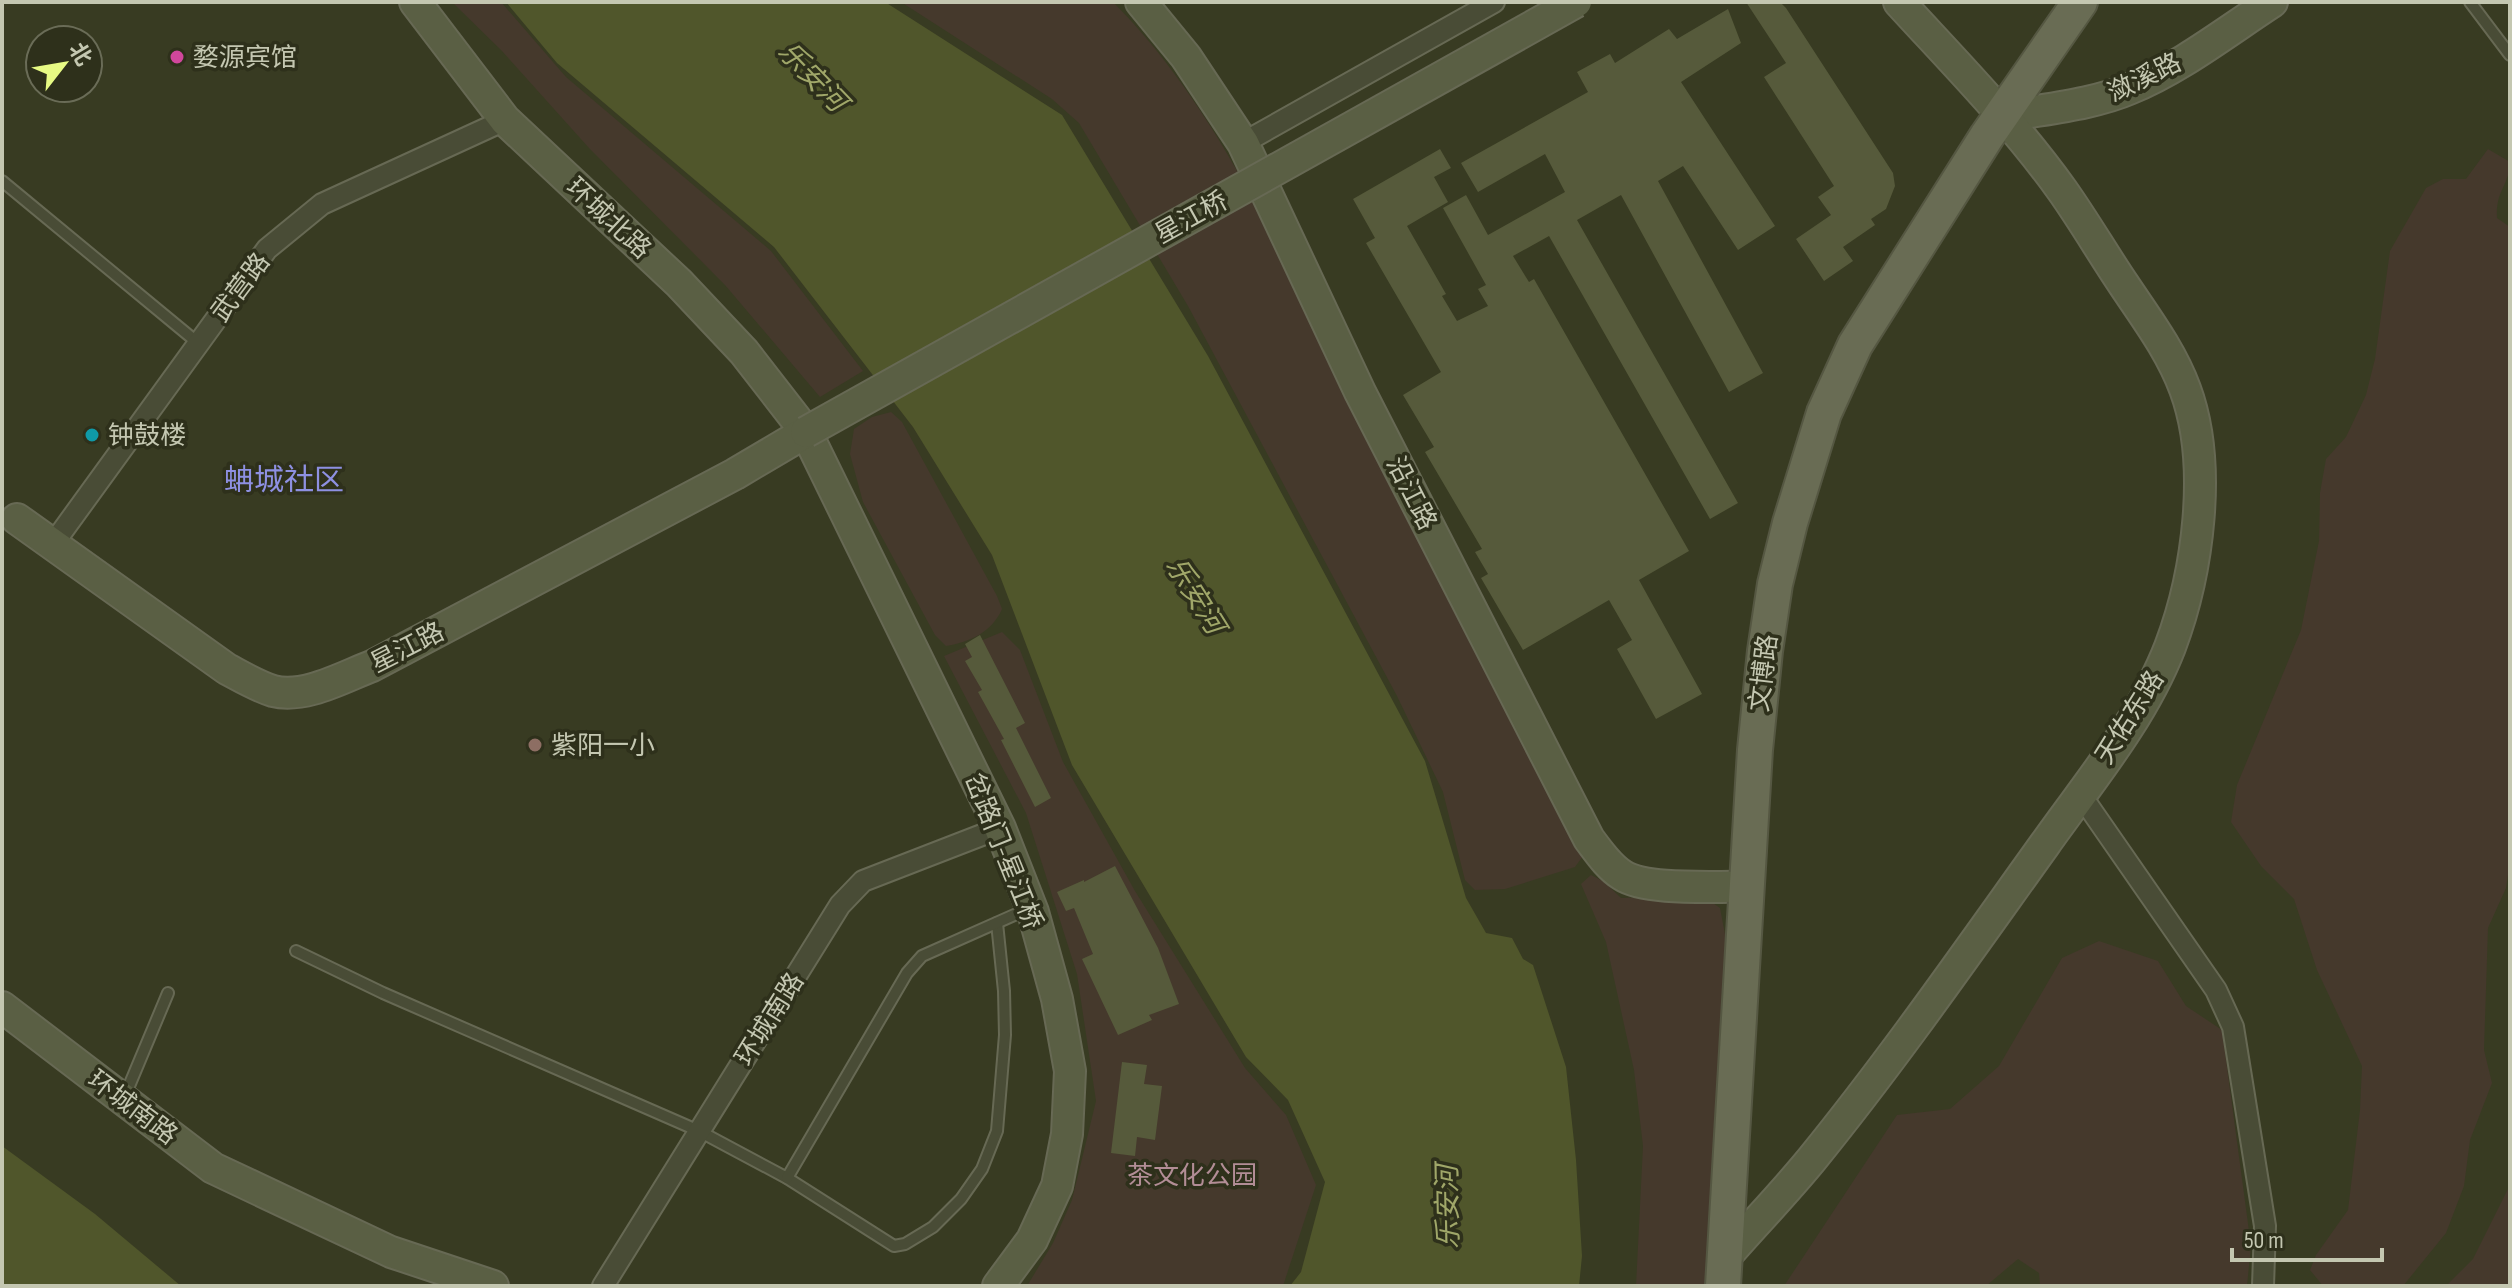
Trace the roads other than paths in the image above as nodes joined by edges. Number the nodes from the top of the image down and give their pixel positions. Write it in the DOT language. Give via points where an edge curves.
graph roads {
  1 [pos="415,2"];
  2 [pos="1141,2"];
  3 [pos="1494,2"];
  4 [pos="1576,2"];
  5 [pos="1899,2"];
  6 [pos="2080,2"];
  7 [pos="2272,2"];
  8 [pos="2470,2"];
  9 [pos="2510,55"];
  10 [pos="2002,117"];
  11 [pos="505,120"];
  12 [pos="1243,143"];
  13 [pos="2,181"];
  14 [pos="198,343"];
  15 [pos="806,432"];
  16 [pos="17,519"];
  17 [pos="53,544"];
  18 [pos="2080,794"];
  19 [pos="1000,828"];
  20 [pos="1745,887"];
  21 [pos="1032,907"];
  22 [pos="997,923"];
  23 [pos="296,951"];
  24 [pos="168,993"];
  25 [pos="2,1007"];
  26 [pos="124,1100"];
  27 [pos="699,1131"];
  28 [pos="787,1178"];
  29 [pos="1725,1271"];
  30 [pos="493,1286"];
  31 [pos="603,1286"];
  32 [pos="998,1286"];
  33 [pos="2263,1286"];
  1 -- 11 [label="street, 环城北路"];
  2 -- 12 [label="street, 沿江路" via="1186,57"];
  3 -- 12 [label="street"];
  4 -- 15 [label="street, 星江桥, bridge"];
  5 -- 10 [label="street, 天佑东路"];
  6 -- 10 [label="main road, 文博路"];
  7 -- 10 [label="street, 潋溪路" via="2128,90"];
  8 -- 9 [label="lane"];
  10 -- 18 [label="street, 天佑东路" via="2061,189 2167,352 2185,389 2198,439 2196,526 2180,618 2154,683"];
  10 -- 20 [label="main road, 文博路" via="1855,345 1806,466 1775,584 1765,651"];
  11 -- 14 [label="street, 武营路" via="322,204 267,249"];
  11 -- 15 [label="street, 环城北路" via="679,283 744,352"];
  12 -- 20 [label="street, 沿江路" via="1360,392 1589,839 1607,863 1646,885"];
  13 -- 14 [label="lane"];
  14 -- 17 [label="street, 武营路"];
  15 -- 17 [label="street, 星江路" via="372,666 297,691 267,689 227,669"];
  15 -- 19 [label="street, 岔路门-星江桥"];
  16 -- 17 [label="street, 星江路"];
  18 -- 29 [label="street, 天佑东路" via="1964,958"];
  18 -- 33 [label="street" via="2216,990 2233,1027 2265,1226"];
  19 -- 21 [label="street, 岔路门-星江桥"];
  19 -- 27 [label="street, 环城南路" via="863,881 840,905"];
  20 -- 29 [label="main road, 文博路"];
  21 -- 22 [label="lane"];
  21 -- 32 [label="street, 岔路门-星江桥" via="1070,1071 1067,1134 1057,1186 1032,1240"];
  22 -- 28 [label="lane" via="922,956 907,973"];
  22 -- 28 [label="lane" via="1005,1020 997,1131 982,1169 961,1199 933,1227 894,1246"];
  23 -- 27 [label="lane"];
  24 -- 26 [label="lane"];
  25 -- 26 [label="street, 环城南路"];
  26 -- 30 [label="street, 环城南路" via="213,1168 391,1252"];
  27 -- 28 [label="lane"];
  27 -- 31 [label="street, 环城南路"];
}
